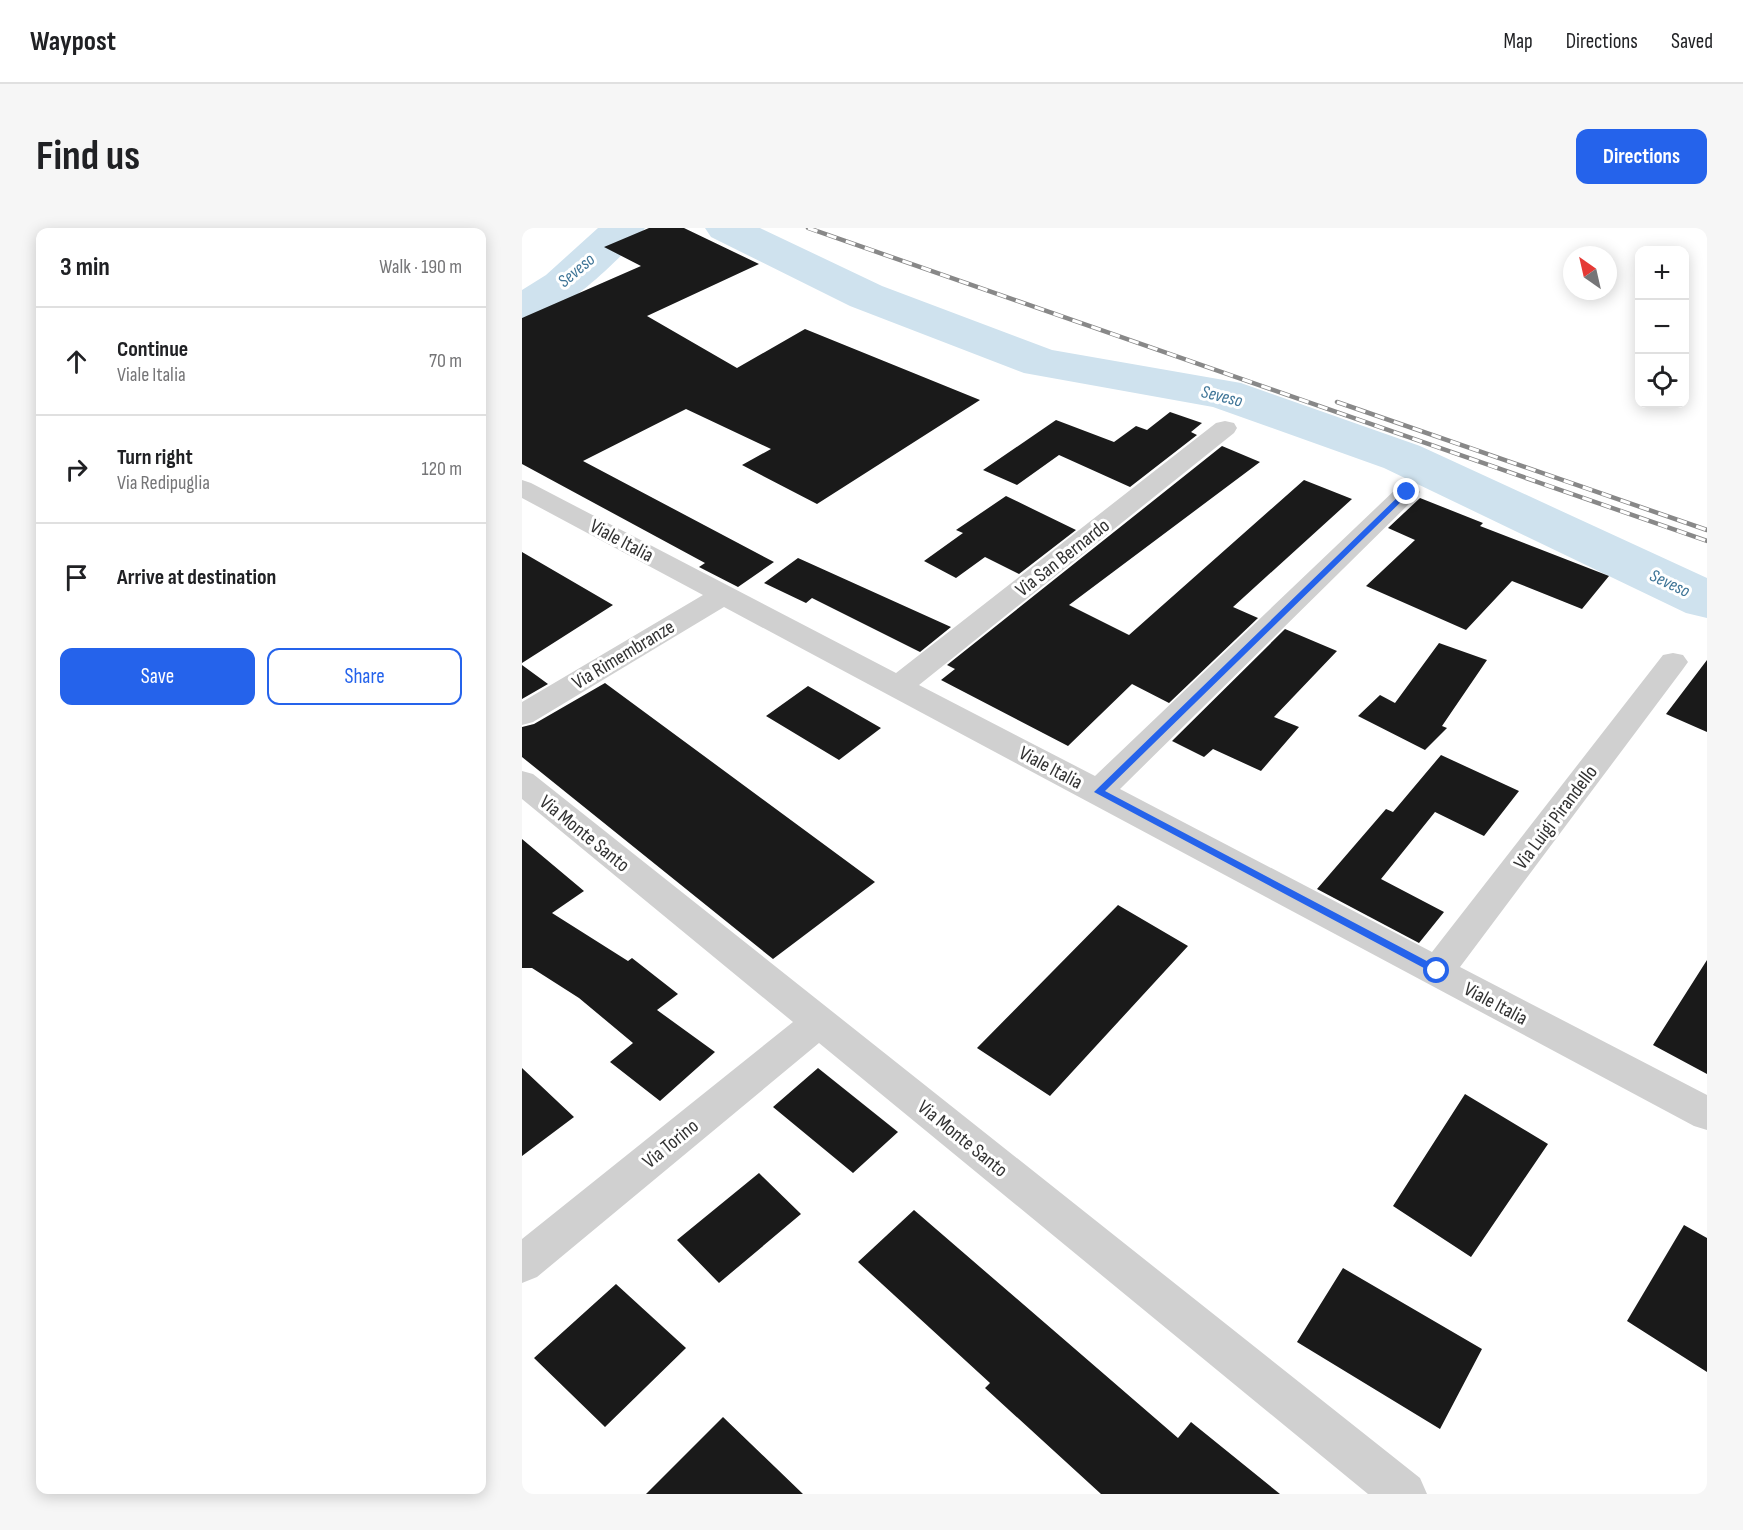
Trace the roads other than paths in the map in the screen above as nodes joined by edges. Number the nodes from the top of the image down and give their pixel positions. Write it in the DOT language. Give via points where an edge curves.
graph roads {
  1 [pos="1225,428"];
  2 [pos="522,488"];
  3 [pos="1407,492"];
  4 [pos="725,594"];
  5 [pos="1672,662"];
  6 [pos="899,686"];
  7 [pos="522,715"];
  8 [pos="522,782"];
  9 [pos="1098,792"];
  10 [pos="1437,971"];
  11 [pos="819,1022"];
  12 [pos="1707,1114"];
  13 [pos="522,1264"];
  14 [pos="1404,1494"];
  1 -- 6 [label="street, Via San Bernardo"];
  2 -- 4 [label="street, Viale Italia"];
  3 -- 9 [label="street"];
  4 -- 6 [label="street, Viale Italia"];
  4 -- 7 [label="street, Via Rimembranze"];
  5 -- 10 [label="street, Via Luigi Pirandello"];
  6 -- 9 [label="street, Viale Italia"];
  8 -- 11 [label="street, Via Monte Santo"];
  9 -- 10 [label="street, Viale Italia"];
  10 -- 12 [label="street, Viale Italia"];
  11 -- 13 [label="street, Via Torino"];
  11 -- 14 [label="street, Via Monte Santo"];
}
